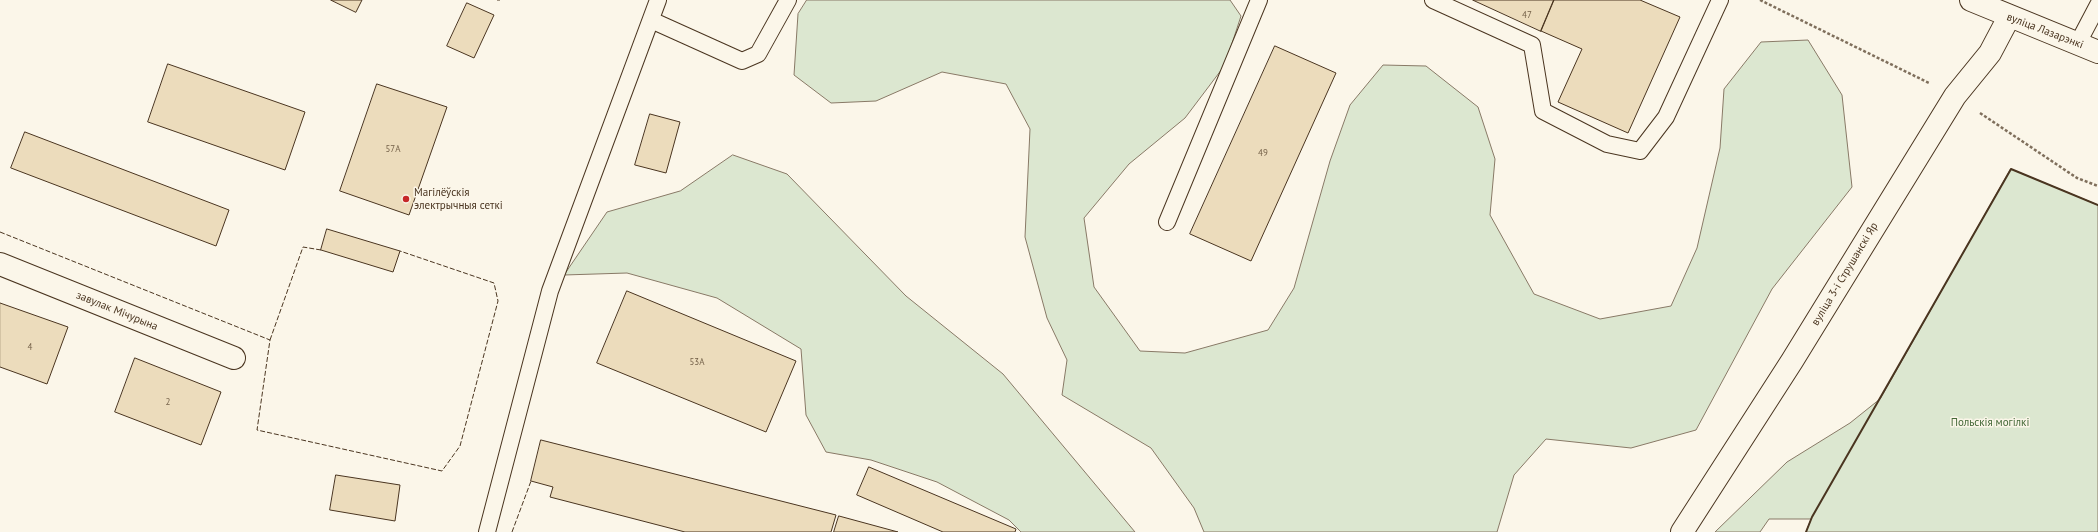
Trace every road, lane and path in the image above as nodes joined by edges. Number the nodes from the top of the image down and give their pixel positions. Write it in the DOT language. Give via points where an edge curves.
graph roads {
  1 [pos="658,0"];
  2 [pos="788,0"];
  3 [pos="1259,0"];
  4 [pos="1433,0"];
  5 [pos="1720,0"];
  6 [pos="1971,0"];
  7 [pos="2098,5"];
  8 [pos="2009,17"];
  9 [pos="651,20"];
  10 [pos="2078,43"];
  11 [pos="2098,52"];
  12 [pos="1167,222"];
  13 [pos="0,264"];
  14 [pos="234,358"];
  15 [pos="490,531"];
  16 [pos="1682,532"];
  1 -- 9 [label="lane"];
  2 -- 9 [label="lane" via="758,54 742,61"];
  3 -- 12 [label="lane"];
  4 -- 5 [label="lane" via="1532,45 1543,111 1607,144 1640,151 1666,117"];
  6 -- 8 [label="street, вуліца Лазарэнкі"];
  7 -- 10 [label="lane"];
  8 -- 10 [label="street, вуліца Лазарэнкі"];
  8 -- 16 [label="street, вуліца 3-і Струшанскі Яр" via="1990,53 1955,96 1792,361"];
  9 -- 15 [label="lane" via="550,291"];
  10 -- 11 [label="street, вуліца Лазарэнкі"];
  13 -- 14 [label="street, завулак Мічурына"];
}
